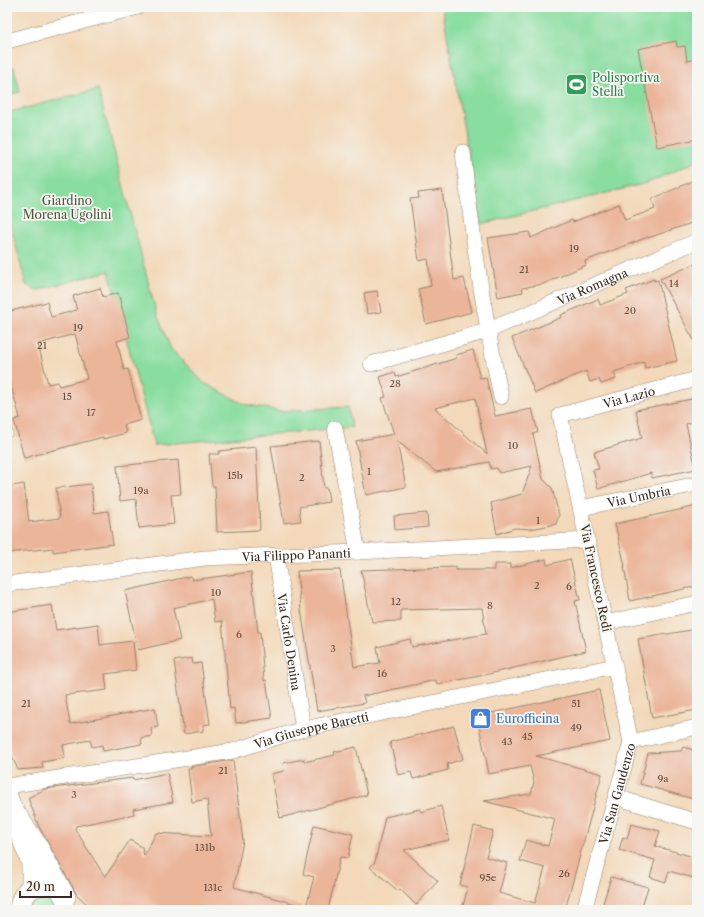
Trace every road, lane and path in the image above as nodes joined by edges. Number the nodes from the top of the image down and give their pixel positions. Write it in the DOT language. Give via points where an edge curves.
graph roads {
  1 [pos="138,7"];
  2 [pos="7,41"];
  3 [pos="463,152"];
  4 [pos="697,240"];
  5 [pos="487,331"];
  6 [pos="371,364"];
  7 [pos="697,379"];
  8 [pos="501,397"];
  9 [pos="560,415"];
  10 [pos="335,428"];
  11 [pos="697,484"];
  12 [pos="580,508"];
  13 [pos="587,540"];
  14 [pos="358,552"];
  15 [pos="276,555"];
  16 [pos="7,584"];
  17 [pos="697,603"];
  18 [pos="605,623"];
  19 [pos="615,666"];
  20 [pos="697,727"];
  21 [pos="303,730"];
  22 [pos="631,742"];
  23 [pos="7,786"];
  24 [pos="616,797"];
  25 [pos="10,804"];
  26 [pos="697,822"];
  27 [pos="32,887"];
  28 [pos="68,905"];
  29 [pos="16,907"];
  30 [pos="584,910"];
  1 -- 2 [label="street"];
  3 -- 5 [label="street"];
  4 -- 5 [label="street, Via Romagna"];
  5 -- 6 [label="street, Via Romagna"];
  5 -- 8 [label="street"];
  7 -- 9 [label="street, Via Lazio"];
  9 -- 12 [label="street, Via Francesco Redi"];
  10 -- 14 [label="street"];
  11 -- 12 [label="street, Via Umbria"];
  12 -- 13 [label="street, Via Francesco Redi"];
  13 -- 14 [label="street, Via Filippo Pananti"];
  13 -- 18 [label="street, Via Francesco Redi"];
  14 -- 15 [label="street, Via Filippo Pananti"];
  15 -- 16 [label="street, Via Filippo Pananti" via="205,558"];
  15 -- 21 [label="street, Via Carlo Denina"];
  17 -- 18 [label="street"];
  18 -- 19 [label="street, Via Francesco Redi"];
  19 -- 21 [label="street, Via Giuseppe Baretti"];
  19 -- 22 [label="street, Via Francesco Redi"];
  20 -- 22 [label="street, Via San Gaudenzo"];
  21 -- 23 [label="street, Via Giuseppe Baretti" via="233,751"];
  22 -- 24 [label="street, Via San Gaudenzo"];
  24 -- 26 [label="street"];
  24 -- 30 [label="street, Via San Gaudenzo"];
  25 -- 27 [label="street" via="32,863"];
  25 -- 28 [label="street" via="37,846"];
  27 -- 28 [label="street" via="47,884 61,891"];
  27 -- 29 [label="street"];
}
